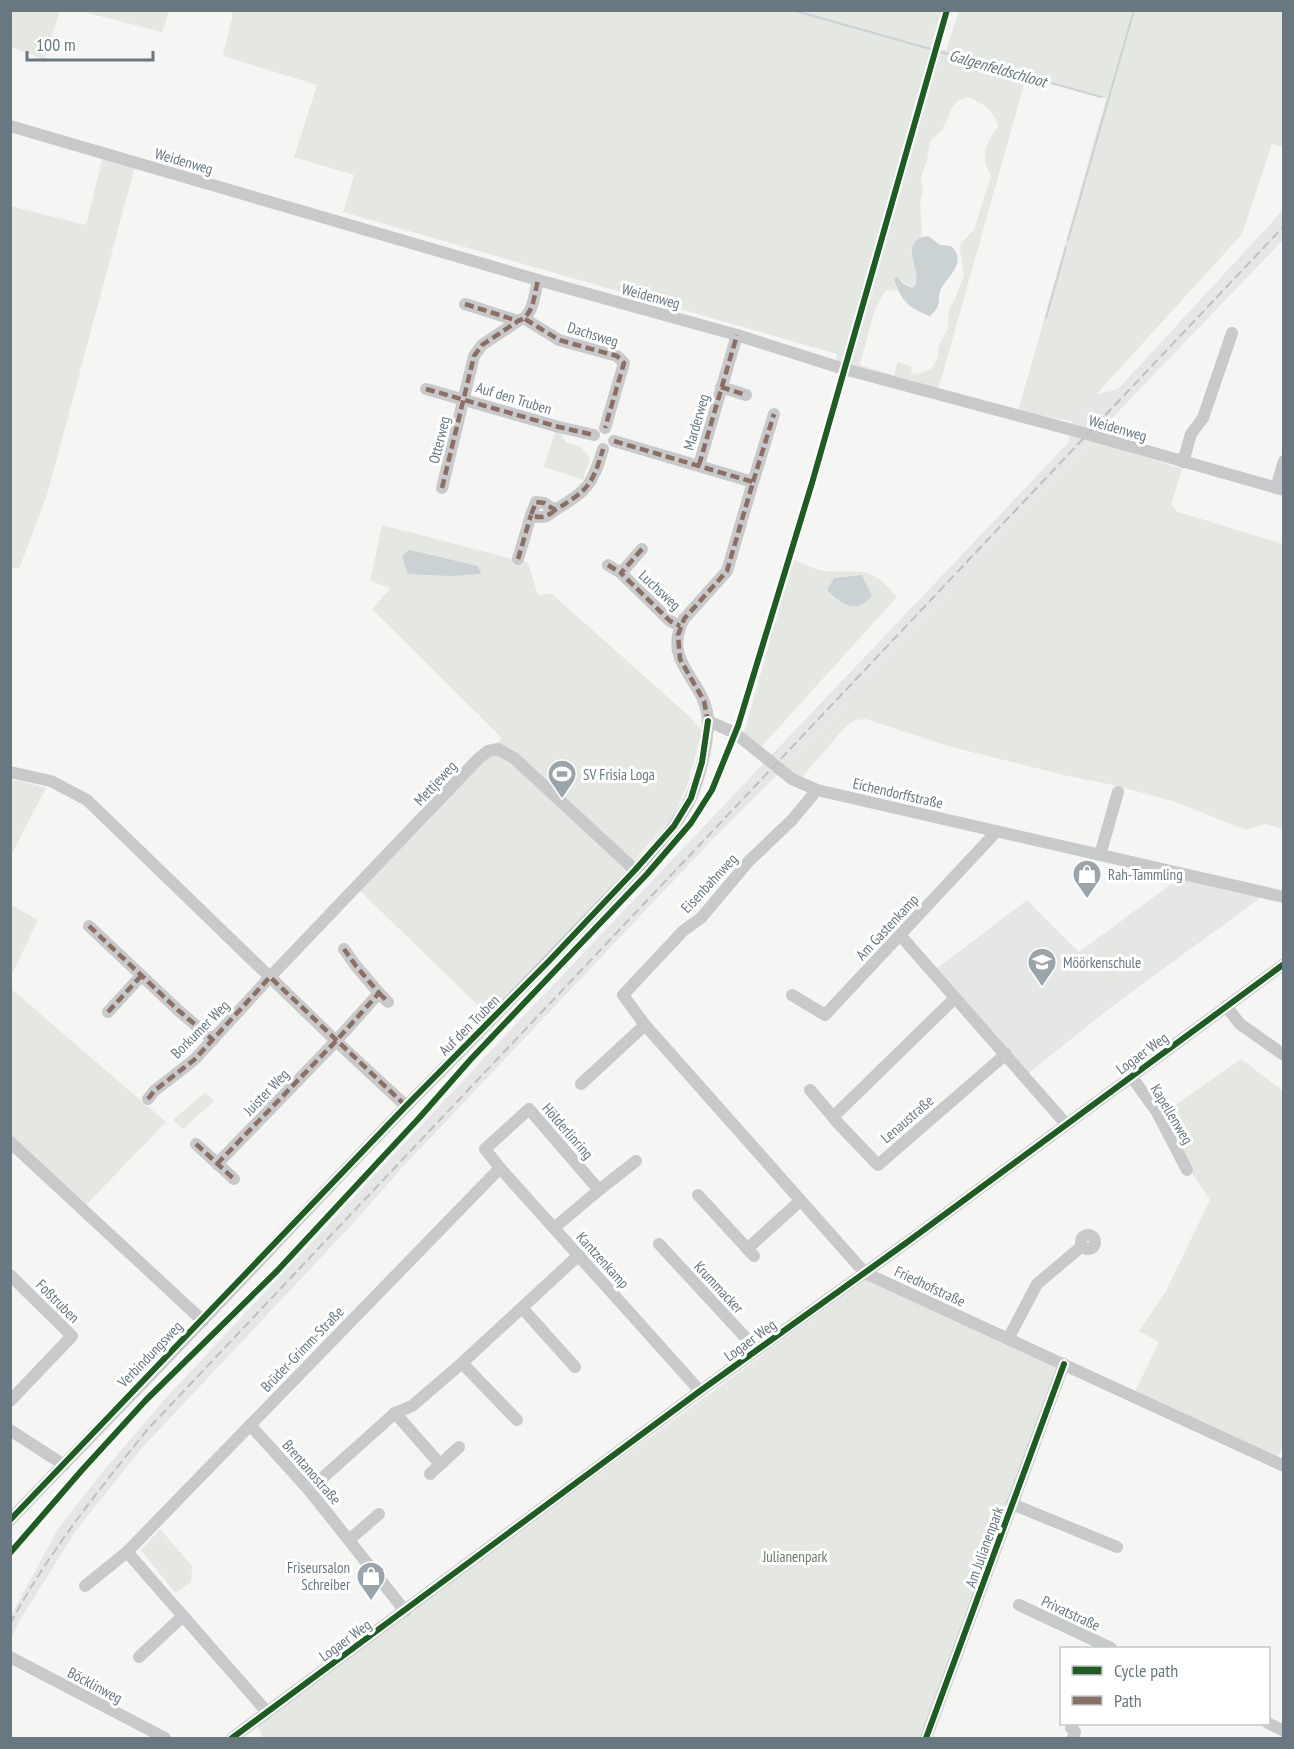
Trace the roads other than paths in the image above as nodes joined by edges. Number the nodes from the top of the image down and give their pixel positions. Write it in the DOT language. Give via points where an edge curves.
graph roads {
  1 [pos="10,126"];
  2 [pos="538,280"];
  3 [pos="465,304"];
  4 [pos="521,320"];
  5 [pos="1232,333"];
  6 [pos="736,335"];
  7 [pos="721,387"];
  8 [pos="426,389"];
  9 [pos="746,395"];
  10 [pos="464,399"];
  11 [pos="774,414"];
  12 [pos="606,428"];
  13 [pos="594,435"];
  14 [pos="614,441"];
  15 [pos="603,449"];
  16 [pos="1284,461"];
  17 [pos="1183,462"];
  18 [pos="699,465"];
  19 [pos="753,482"];
  20 [pos="442,488"];
  21 [pos="1280,489"];
  22 [pos="642,549"];
  23 [pos="519,559"];
  24 [pos="608,565"];
  25 [pos="621,573"];
  26 [pos="680,627"];
  27 [pos="708,721"];
  28 [pos="10,772"];
  29 [pos="817,790"];
  30 [pos="1118,792"];
  31 [pos="997,831"];
  32 [pos="1100,855"];
  33 [pos="635,870"];
  34 [pos="1284,897"];
  35 [pos="89,926"];
  36 [pos="900,935"];
  37 [pos="345,949"];
  38 [pos="1284,964"];
  39 [pos="141,976"];
  40 [pos="270,977"];
  41 [pos="379,993"];
  42 [pos="623,995"];
  43 [pos="792,995"];
  44 [pos="955,998"];
  45 [pos="388,1002"];
  46 [pos="1226,1006"];
  47 [pos="108,1012"];
  48 [pos="645,1025"];
  49 [pos="213,1040"];
  50 [pos="336,1041"];
  51 [pos="1006,1054"];
  52 [pos="1284,1055"];
  53 [pos="1131,1076"];
  54 [pos="581,1084"];
  55 [pos="810,1090"];
  56 [pos="148,1099"];
  57 [pos="406,1106"];
  58 [pos="833,1118"];
  59 [pos="1066,1124"];
  60 [pos="10,1142"];
  61 [pos="196,1144"];
  62 [pos="485,1149"];
  63 [pos="636,1161"];
  64 [pos="217,1164"];
  65 [pos="500,1168"];
  66 [pos="1187,1170"];
  67 [pos="234,1179"];
  68 [pos="599,1190"];
  69 [pos="698,1195"];
  70 [pos="800,1201"];
  71 [pos="554,1228"];
  72 [pos="659,1244"];
  73 [pos="1082,1246"];
  74 [pos="579,1255"];
  75 [pos="865,1273"];
  76 [pos="10,1275"];
  77 [pos="523,1309"];
  78 [pos="203,1321"];
  79 [pos="1008,1339"];
  80 [pos="757,1350"];
  81 [pos="462,1363"];
  82 [pos="1064,1364"];
  83 [pos="575,1367"];
  84 [pos="700,1391"];
  85 [pos="10,1401"];
  86 [pos="395,1413"];
  87 [pos="517,1420"];
  88 [pos="250,1425"];
  89 [pos="10,1430"];
  90 [pos="459,1447"];
  91 [pos="1282,1462"];
  92 [pos="440,1464"];
  93 [pos="64,1465"];
  94 [pos="430,1474"];
  95 [pos="309,1490"];
  96 [pos="1012,1504"];
  97 [pos="379,1514"];
  98 [pos="10,1521"];
  99 [pos="349,1540"];
  100 [pos="1116,1547"];
  101 [pos="127,1552"];
  102 [pos="85,1586"];
  103 [pos="1019,1605"];
  104 [pos="405,1611"];
  105 [pos="183,1616"];
  106 [pos="1109,1647"];
  107 [pos="139,1657"];
  108 [pos="10,1658"];
  109 [pos="267,1712"];
  110 [pos="1270,1724"];
  111 [pos="1284,1731"];
  112 [pos="165,1738"];
  113 [pos="232,1738"];
  114 [pos="926,1738"];
  1 -- 2 [label="street, Weidenweg"];
  2 -- 4 [label="street" via="529,314"];
  2 -- 6 [label="street, Weidenweg"];
  3 -- 4 [label="street"];
  4 -- 10 [label="street, Otterweg" via="482,345 474,356"];
  4 -- 12 [label="street, Dachsweg" via="559,340 622,359"];
  5 -- 17 [label="street"];
  6 -- 7 [label="street, Marderweg"];
  6 -- 17 [label="street, Weidenweg" via="844,369"];
  7 -- 9 [label="street, Marderweg"];
  7 -- 18 [label="street, Marderweg"];
  8 -- 10 [label="street, Auf den Truben"];
  10 -- 13 [label="street, Auf den Truben"];
  10 -- 20 [label="street, Otterweg"];
  11 -- 19 [label="street"];
  12 -- 13 [label="street" via="598,429"];
  12 -- 14 [label="street"];
  13 -- 15 [label="street" via="595,444"];
  14 -- 15 [label="street"];
  14 -- 18 [label="street"];
  15 -- 23 [label="street" via="590,484 555,510 536,502"];
  16 -- 21 [label="street"];
  17 -- 21 [label="street, Weidenweg"];
  18 -- 19 [label="street"];
  19 -- 26 [label="street" via="726,571"];
  22 -- 25 [label="street, Luchsweg"];
  24 -- 25 [label="street, Luchsweg"];
  25 -- 26 [label="street, Luchsweg"];
  26 -- 27 [label="street, Auf den Truben" via="680,659 704,701"];
  27 -- 29 [label="street, Eichendorffstraße" via="735,733 792,779"];
  27 -- 33 [label="street, Auf den Truben" via="691,798 674,826"];
  28 -- 40 [label="street" via="51,781 87,800"];
  29 -- 31 [label="street, Eichendorffstraße"];
  29 -- 42 [label="street, Eisenbahnweg" via="701,918 683,931"];
  30 -- 32 [label="street"];
  31 -- 32 [label="street, Eichendorffstraße"];
  31 -- 36 [label="street, Am Gastenkamp"];
  32 -- 34 [label="street, Eichendorffstraße"];
  33 -- 40 [label="street, Mettjeweg" via="514,758 498,749 488,751"];
  33 -- 57 [label="street, Auf den Truben"];
  35 -- 39 [label="street"];
  36 -- 43 [label="street, Am Gastenkamp" via="825,1015"];
  36 -- 44 [label="street"];
  37 -- 41 [label="street"];
  38 -- 46 [label="street, Logaer Weg"];
  39 -- 47 [label="street"];
  39 -- 49 [label="street"];
  40 -- 49 [label="street, Borkumer Weg"];
  40 -- 50 [label="street"];
  41 -- 45 [label="street"];
  41 -- 50 [label="street, Juister Weg"];
  42 -- 48 [label="street, Friedhofstraße"];
  44 -- 51 [label="street"];
  44 -- 58 [label="street"];
  46 -- 52 [label="street" via="1240,1024"];
  46 -- 53 [label="street, Logaer Weg"];
  48 -- 54 [label="street"];
  48 -- 70 [label="street, Friedhofstraße"];
  49 -- 56 [label="street, Borkumer Weg"];
  50 -- 57 [label="street"];
  50 -- 64 [label="street, Juister Weg"];
  51 -- 58 [label="street, Lenaustraße" via="878,1165"];
  51 -- 59 [label="street"];
  53 -- 59 [label="street, Logaer Weg"];
  53 -- 66 [label="street, Kapellenweg" via="1157,1112"];
  55 -- 58 [label="street, Lenaustraße"];
  57 -- 78 [label="street, Auf den Truben"];
  59 -- 75 [label="street, Logaer Weg"];
  60 -- 78 [label="street, Verbindungsweg"];
  61 -- 64 [label="street"];
  62 -- 65 [label="street, Kantzenkamp"];
  62 -- 68 [label="street, Hölderlinring" via="529,1109"];
  63 -- 68 [label="street"];
  64 -- 67 [label="street"];
  65 -- 71 [label="street, Kantzenkamp"];
  65 -- 88 [label="street, Brüder-Grimm-Straße"];
  68 -- 71 [label="street"];
  69 -- 70 [label="street" via="750,1253"];
  70 -- 75 [label="street, Friedhofstraße"];
  71 -- 74 [label="street, Kantzenkamp"];
  72 -- 80 [label="street, Krummacker"];
  73 -- 79 [label="street" via="1037,1284"];
  74 -- 77 [label="street"];
  74 -- 84 [label="street, Kantzenkamp"];
  75 -- 79 [label="street, Friedhofstraße"];
  75 -- 80 [label="street, Logaer Weg"];
  76 -- 85 [label="street, Foßtruben" via="72,1336"];
  77 -- 81 [label="street"];
  77 -- 83 [label="street"];
  78 -- 93 [label="street, Verbindungsweg"];
  79 -- 82 [label="street, Friedhofstraße"];
  80 -- 84 [label="street, Logaer Weg"];
  81 -- 86 [label="street" via="412,1406"];
  81 -- 87 [label="street"];
  82 -- 91 [label="street, Friedhofstraße"];
  82 -- 96 [label="street, Am Julianenpark"];
  84 -- 104 [label="street, Logaer Weg"];
  86 -- 92 [label="street"];
  86 -- 95 [label="street"];
  88 -- 95 [label="street, Brentanostraße"];
  88 -- 101 [label="street, Brüder-Grimm-Straße"];
  89 -- 93 [label="street"];
  90 -- 92 [label="street"];
  92 -- 94 [label="street"];
  93 -- 98 [label="street, Verbindungsweg"];
  95 -- 99 [label="street, Brentanostraße"];
  96 -- 100 [label="street, Am Julianenpark"];
  96 -- 114 [label="street, Am Julianenpark"];
  97 -- 99 [label="street"];
  99 -- 104 [label="street, Brentanostraße"];
  101 -- 102 [label="street, Brüder-Grimm-Straße"];
  101 -- 105 [label="street"];
  103 -- 106 [label="street, Privatstraße"];
  104 -- 109 [label="street, Logaer Weg"];
  105 -- 107 [label="street"];
  105 -- 109 [label="street"];
  108 -- 112 [label="street, Böcklinweg"];
  109 -- 113 [label="street, Logaer Weg"];
  110 -- 111 [label="street"];
}
